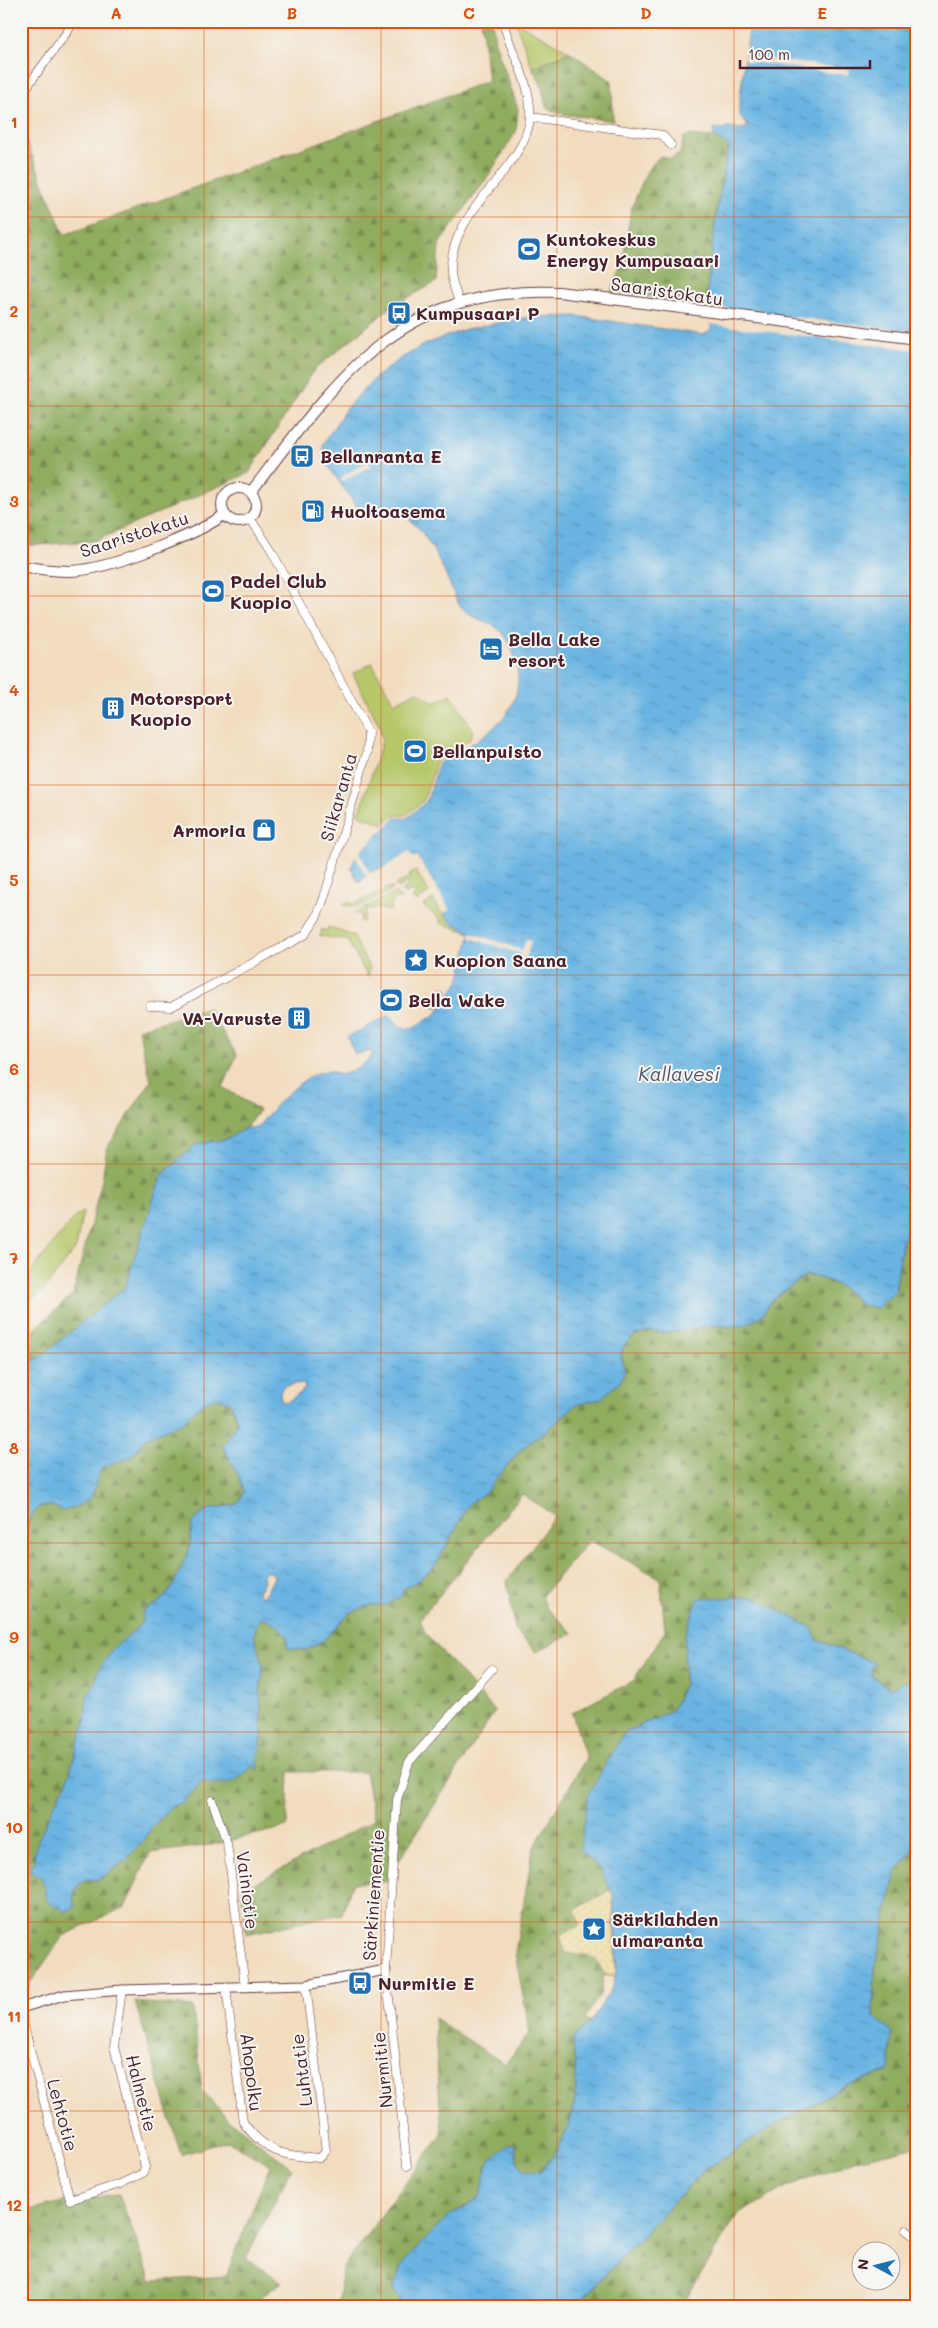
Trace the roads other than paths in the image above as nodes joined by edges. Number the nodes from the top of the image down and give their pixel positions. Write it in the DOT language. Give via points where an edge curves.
graph roads {
  1 [pos="75,21"];
  2 [pos="502,21"];
  3 [pos="21,95"];
  4 [pos="530,117"];
  5 [pos="671,146"];
  6 [pos="458,302"];
  7 [pos="917,339"];
  8 [pos="251,492"];
  9 [pos="224,515"];
  10 [pos="250,518"];
  11 [pos="21,566"];
  12 [pos="150,1006"];
  13 [pos="492,1669"];
  14 [pos="212,1800"];
  15 [pos="386,1970"];
  16 [pos="306,1985"];
  17 [pos="226,1987"];
  18 [pos="245,1987"];
  19 [pos="122,1990"];
  20 [pos="21,2008"];
  21 [pos="21,2014"];
  22 [pos="24,2039"];
  23 [pos="326,2151"];
  24 [pos="407,2166"];
  25 [pos="70,2200"];
  26 [pos="906,2230"];
  27 [pos="917,2239"];
  28 [pos="917,2300"];
  29 [pos="912,2307"];
  1 -- 3 [label="street"];
  2 -- 4 [label="street" via="528,90"];
  4 -- 5 [label="street" via="662,135"];
  4 -- 6 [label="street" via="526,137 516,154 456,240 451,271"];
  6 -- 7 [label="main road, Saaristokatu" via="532,291 559,292"];
  6 -- 8 [label="main road, Saaristokatu" via="430,313 381,343 323,398"];
  8 -- 9 [label="main road" via="236,488 225,494 221,506"];
  8 -- 10 [label="main road" via="255,506"];
  9 -- 10 [label="main road" via="237,522"];
  9 -- 11 [label="main road, Saaristokatu" via="170,543 101,566 72,571"];
  10 -- 12 [label="street, Siikaranta" via="271,550 368,732 367,753 324,898 305,934 171,1007"];
  13 -- 15 [label="street, Särkiniementie" via="409,1762 397,1800"];
  14 -- 18 [label="street, Vainiotie" via="227,1843"];
  15 -- 16 [label="street, Särkiniementie"];
  15 -- 24 [label="street, Nurmitie"];
  16 -- 18 [label="street, Särkiniementie"];
  16 -- 23 [label="street, Luhtatie"];
  17 -- 18 [label="street, Särkiniementie"];
  17 -- 19 [label="street, Särkiniementie"];
  17 -- 23 [label="street, Ahopolku" via="243,2122 254,2138 272,2151 320,2158"];
  19 -- 20 [label="street, Särkiniementie" via="64,1995"];
  19 -- 25 [label="street, Halmetie" via="114,2047 145,2167 143,2173 120,2184"];
  21 -- 22 [label="street, Lehtotie"];
  22 -- 25 [label="street, Lehtotie"];
  26 -- 27 [label="street"];
  28 -- 29 [label="street"];
}
